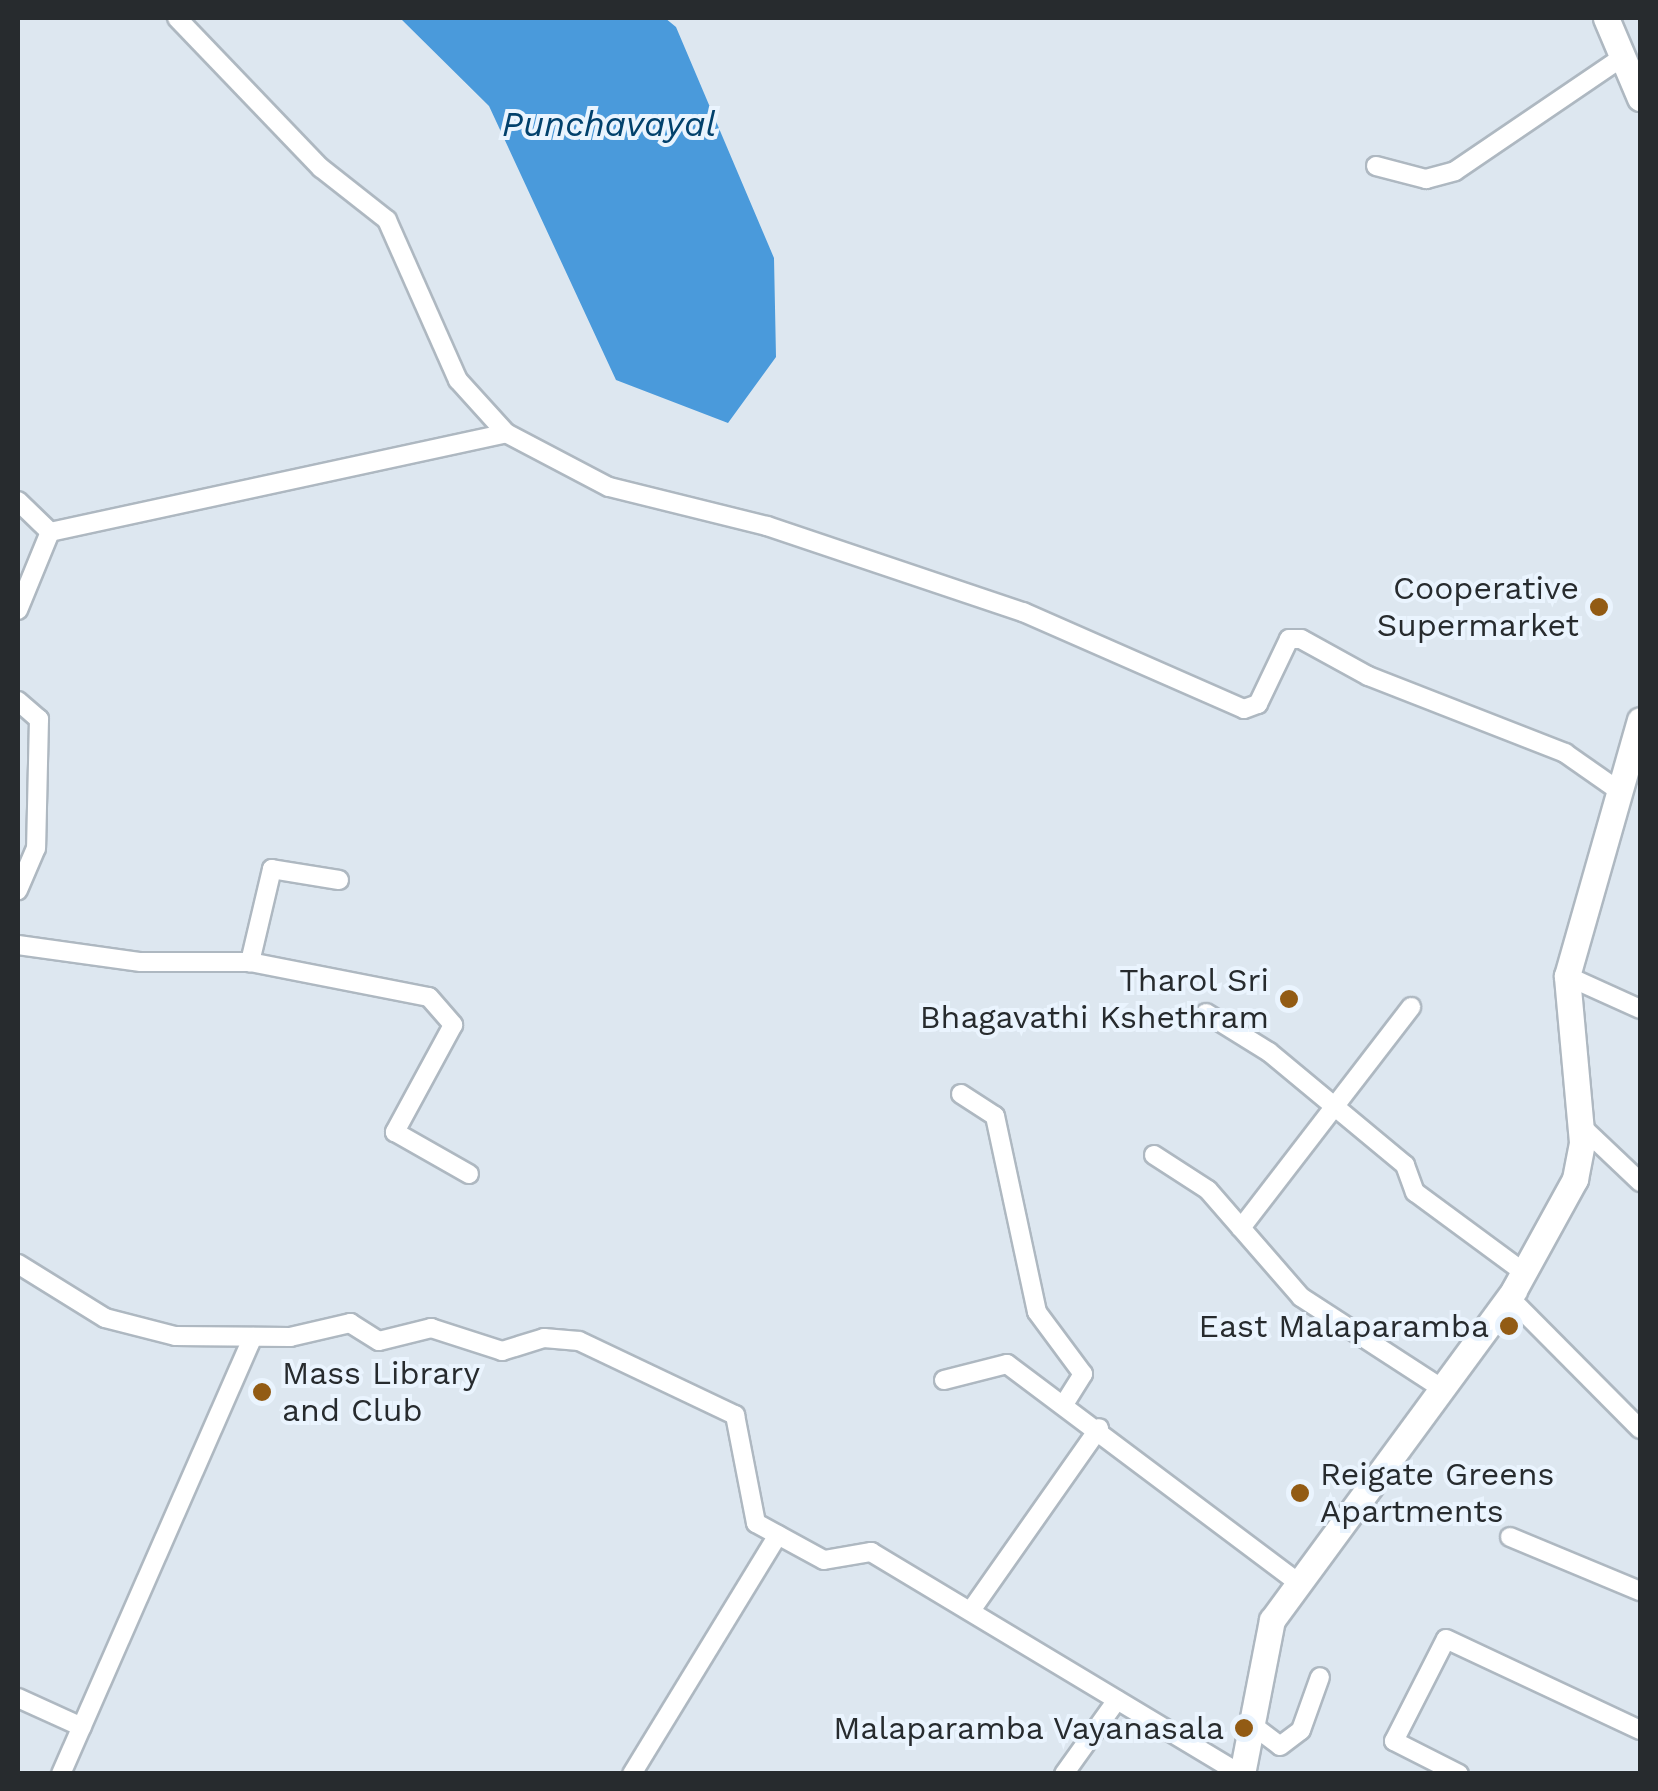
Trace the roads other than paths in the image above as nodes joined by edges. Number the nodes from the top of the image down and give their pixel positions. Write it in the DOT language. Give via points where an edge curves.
graph roads {
  1 [pos="177,18"];
  2 [pos="1606,18"];
  3 [pos="1623,56"];
  4 [pos="1640,98"];
  5 [pos="1376,166"];
  6 [pos="506,433"];
  7 [pos="18,500"];
  8 [pos="50,532"];
  9 [pos="18,610"];
  10 [pos="18,701"];
  11 [pos="1640,720"];
  12 [pos="1616,788"];
  13 [pos="339,880"];
  14 [pos="18,890"];
  15 [pos="18,945"];
  16 [pos="250,962"];
  17 [pos="1567,976"];
  18 [pos="1411,1007"];
  19 [pos="1640,1009"];
  20 [pos="1206,1014"];
  21 [pos="961,1094"];
  22 [pos="1332,1110"];
  23 [pos="1580,1124"];
  24 [pos="1154,1156"];
  25 [pos="469,1174"];
  26 [pos="1640,1182"];
  27 [pos="1241,1228"];
  28 [pos="18,1264"];
  29 [pos="1525,1273"];
  30 [pos="1509,1296"];
  31 [pos="253,1336"];
  32 [pos="944,1380"];
  33 [pos="1441,1388"];
  34 [pos="1066,1403"];
  35 [pos="1099,1428"];
  36 [pos="1640,1429"];
  37 [pos="778,1535"];
  38 [pos="1510,1537"];
  39 [pos="1296,1581"];
  40 [pos="1640,1590"];
  41 [pos="972,1609"];
  42 [pos="1320,1677"];
  43 [pos="18,1698"];
  44 [pos="1117,1700"];
  45 [pos="1251,1724"];
  46 [pos="82,1727"];
  47 [pos="1640,1730"];
  48 [pos="62,1774"];
  49 [pos="632,1774"];
  50 [pos="1064,1774"];
  51 [pos="1241,1774"];
  52 [pos="1459,1774"];
  1 -- 6 [label="street" via="321,168 387,220 458,380"];
  2 -- 3 [label="highway"];
  3 -- 4 [label="highway"];
  3 -- 5 [label="street" via="1455,171 1426,179"];
  6 -- 8 [label="street"];
  6 -- 12 [label="street" via="609,486 767,526 1023,612 1244,709 1258,704 1289,638 1301,639 1368,676 1564,753"];
  7 -- 8 [label="street"];
  8 -- 9 [label="street"];
  10 -- 14 [label="street" via="39,719 36,848"];
  11 -- 12 [label="highway"];
  12 -- 17 [label="highway"];
  13 -- 16 [label="street" via="272,869"];
  15 -- 16 [label="street" via="141,962"];
  16 -- 25 [label="street" via="429,996 452,1025 395,1132"];
  17 -- 19 [label="street"];
  17 -- 23 [label="highway"];
  18 -- 22 [label="street"];
  20 -- 22 [label="street" via="1269,1052"];
  21 -- 34 [label="street" via="994,1116 1036,1312 1083,1374"];
  22 -- 27 [label="street"];
  22 -- 29 [label="street" via="1405,1164 1415,1192"];
  23 -- 26 [label="street"];
  23 -- 29 [label="highway" via="1575,1179"];
  24 -- 27 [label="street" via="1208,1190"];
  27 -- 33 [label="street" via="1302,1297"];
  28 -- 31 [label="street" via="105,1318 175,1336"];
  29 -- 30 [label="highway"];
  30 -- 33 [label="highway"];
  30 -- 36 [label="street"];
  31 -- 37 [label="street" via="350,1323 379,1341 431,1328 502,1351 544,1338 579,1341 735,1415 742,1483 756,1523"];
  31 -- 46 [label="street"];
  32 -- 34 [label="street" via="1007,1364"];
  33 -- 39 [label="highway"];
  34 -- 35 [label="street"];
  35 -- 39 [label="street"];
  35 -- 41 [label="street"];
  37 -- 41 [label="street" via="824,1560 871,1552"];
  37 -- 49 [label="street"];
  38 -- 40 [label="street"];
  39 -- 45 [label="highway" via="1272,1620"];
  41 -- 44 [label="street"];
  42 -- 45 [label="street" via="1301,1730 1280,1746"];
  43 -- 46 [label="street"];
  44 -- 50 [label="street"];
  44 -- 51 [label="street"];
  45 -- 51 [label="highway"];
  46 -- 48 [label="street"];
  47 -- 52 [label="street" via="1446,1638 1394,1740"];
}
